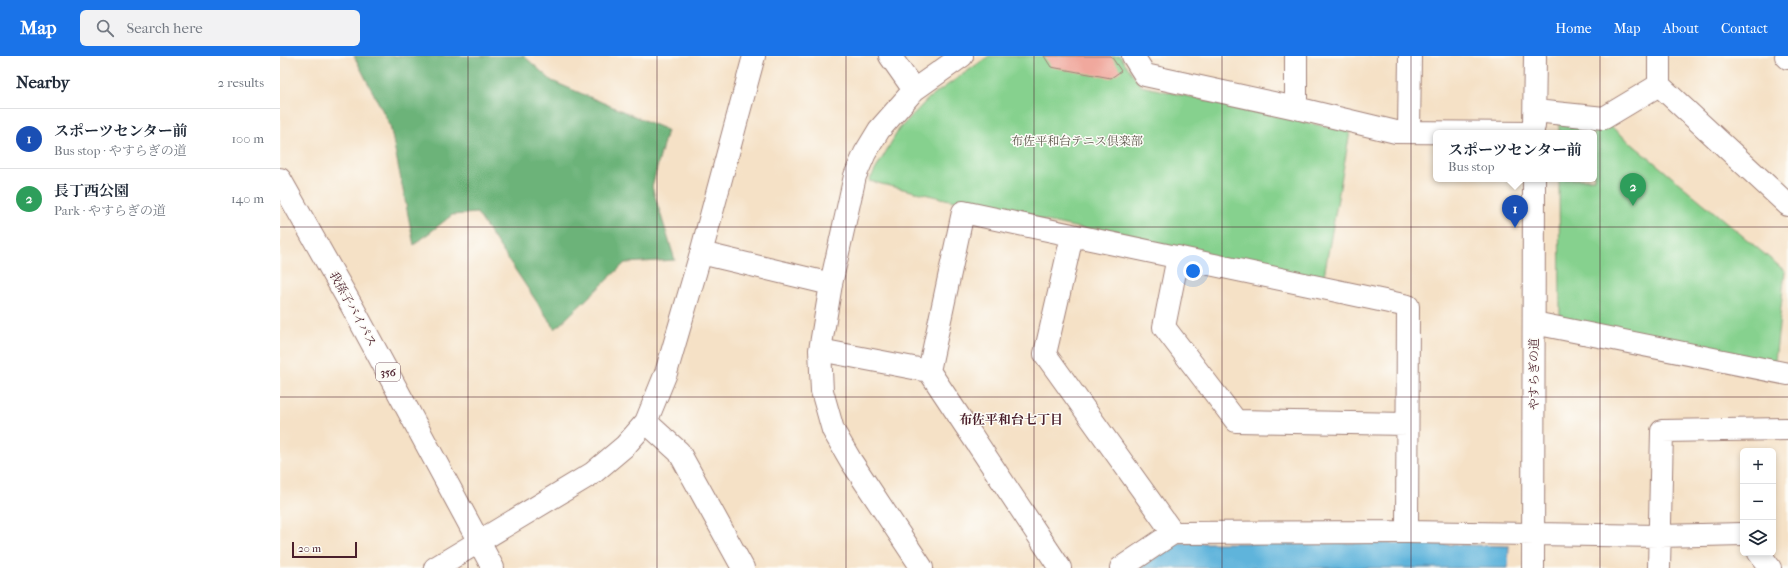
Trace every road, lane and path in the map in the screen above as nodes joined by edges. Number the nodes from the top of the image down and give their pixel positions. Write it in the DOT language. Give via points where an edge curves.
graph roads {
  1 [pos="754,56"];
  2 [pos="890,56"];
  3 [pos="962,56"];
  4 [pos="1133,56"];
  5 [pos="1296,56"];
  6 [pos="1410,56"];
  7 [pos="1535,56"];
  8 [pos="1659,56"];
  9 [pos="1786,56"];
  10 [pos="1788,58"];
  11 [pos="1659,85"];
  12 [pos="914,90"];
  13 [pos="1296,108"];
  14 [pos="1535,111"];
  15 [pos="1534,130"];
  16 [pos="1409,132"];
  17 [pos="1433,132"];
  18 [pos="280,179"];
  19 [pos="1534,182"];
  20 [pos="1788,205"];
  21 [pos="1072,236"];
  22 [pos="701,253"];
  23 [pos="1178,258"];
  24 [pos="831,284"];
  25 [pos="1534,322"];
  26 [pos="820,350"];
  27 [pos="929,371"];
  28 [pos="1788,374"];
  29 [pos="646,422"];
  30 [pos="1408,424"];
  31 [pos="1788,429"];
  32 [pos="1407,532"];
  33 [pos="1173,533"];
  34 [pos="1740,534"];
  35 [pos="1533,535"];
  36 [pos="1660,536"];
  37 [pos="480,542"];
  38 [pos="1761,556"];
  39 [pos="435,568"];
  40 [pos="493,568"];
  41 [pos="743,568"];
  42 [pos="922,568"];
  43 [pos="1060,568"];
  44 [pos="1121,568"];
  45 [pos="1533,568"];
  46 [pos="1660,568"];
  47 [pos="1770,568"];
  1 -- 22 [label="main road"];
  2 -- 12 [label="main road"];
  3 -- 12 [label="main road"];
  4 -- 13 [label="main road" via="1145,75"];
  5 -- 13 [label="main road"];
  6 -- 16 [label="main road"];
  7 -- 14 [label="main road"];
  8 -- 11 [label="main road"];
  9 -- 10 [label="main road"];
  11 -- 14 [label="main road" via="1604,118"];
  11 -- 20 [label="main road"];
  12 -- 24 [label="main road" via="879,130 855,176"];
  13 -- 16 [label="main road" via="1396,132"];
  14 -- 15 [label="main road"];
  16 -- 17 [label="main road"];
  18 -- 37 [label="main road, 我孫子バイパス / 356"];
  19 -- 25 [label="main road, やすらぎの道"];
  21 -- 23 [label="main road"];
  21 -- 27 [label="main road" via="963,212"];
  21 -- 33 [label="main road" via="1045,354"];
  22 -- 24 [label="main road"];
  22 -- 29 [label="main road" via="666,373"];
  23 -- 30 [label="main road" via="1408,306"];
  23 -- 30 [label="main road" via="1164,327 1236,421"];
  24 -- 26 [label="main road"];
  25 -- 28 [label="main road"];
  25 -- 35 [label="main road, やすらぎの道"];
  26 -- 27 [label="main road"];
  26 -- 42 [label="main road" via="822,392 833,430"];
  27 -- 43 [label="main road"];
  29 -- 37 [label="main road" via="625,446 593,473"];
  29 -- 41 [label="main road" via="679,452"];
  30 -- 32 [label="main road"];
  31 -- 36 [label="main road" via="1662,431"];
  32 -- 33 [label="main road"];
  32 -- 35 [label="main road"];
  33 -- 44 [label="main road"];
  34 -- 36 [label="main road"];
  35 -- 36 [label="main road"];
  35 -- 45 [label="main road, やすらぎの道"];
  36 -- 46 [label="main road"];
  37 -- 39 [label="main road"];
  37 -- 40 [label="main road, 我孫子バイパス / 356"];
  38 -- 47 [label="main road"];
}
